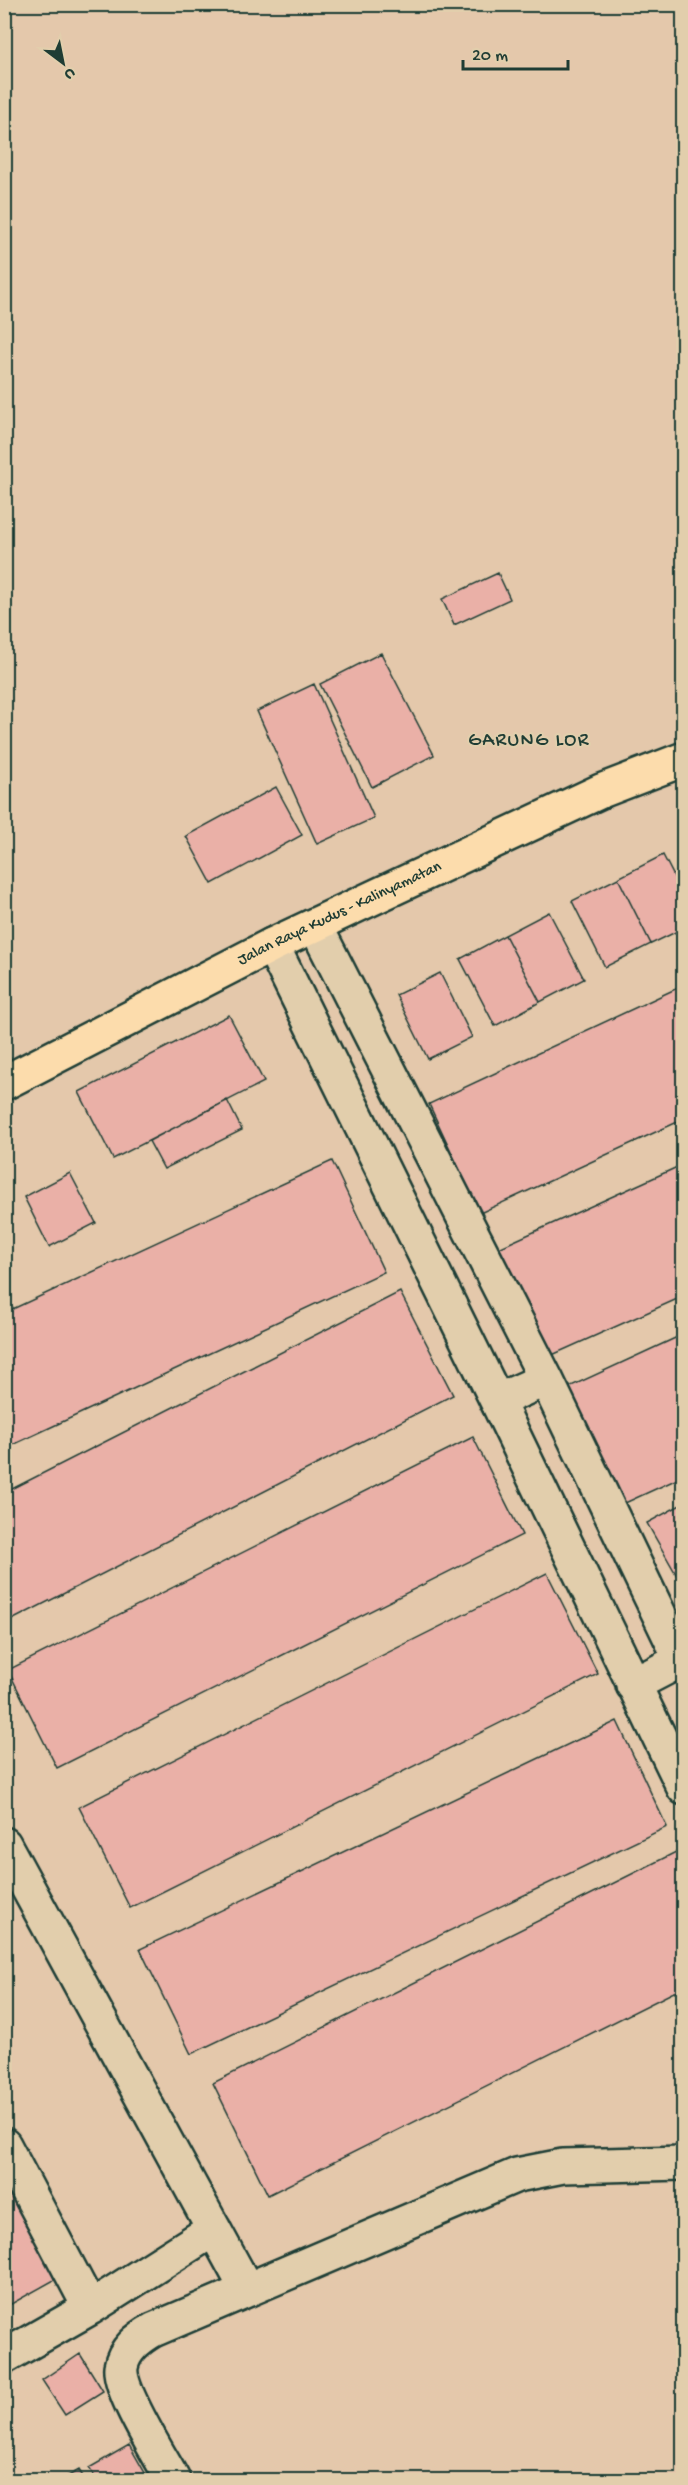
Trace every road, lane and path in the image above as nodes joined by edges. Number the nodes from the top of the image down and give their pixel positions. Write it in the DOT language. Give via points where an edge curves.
graph roads {
  1 [pos="684,759"];
  2 [pos="315,925"];
  3 [pos="272,945"];
  4 [pos="4,1083"];
  5 [pos="546,1379"];
  6 [pos="497,1401"];
  7 [pos="682,1663"];
  8 [pos="633,1685"];
  9 [pos="684,1788"];
  10 [pos="4,1844"];
  11 [pos="4,2145"];
  12 [pos="684,2163"];
  13 [pos="214,2229"];
  14 [pos="247,2290"];
  15 [pos="90,2308"];
  16 [pos="4,2357"];
  17 [pos="173,2481"];
  1 -- 2 [label="main road, Jalan Raya Kudus - Kalinyamatan" via="601,791"];
  2 -- 3 [label="main road, Jalan Raya Kudus - Kalinyamatan"];
  2 -- 5 [label="street"];
  3 -- 4 [label="main road, Jalan Raya Kudus - Kalinyamatan"];
  3 -- 6 [label="street"];
  5 -- 6 [label="street"];
  5 -- 7 [label="street"];
  6 -- 8 [label="street"];
  7 -- 8 [label="street"];
  8 -- 9 [label="street"];
  10 -- 13 [label="street"];
  11 -- 15 [label="street"];
  12 -- 14 [label="street" via="562,2166 517,2175"];
  13 -- 14 [label="street"];
  13 -- 15 [label="street"];
  14 -- 17 [label="street" via="153,2330 137,2339 127,2352 121,2368 129,2397"];
  15 -- 16 [label="street"];
}
